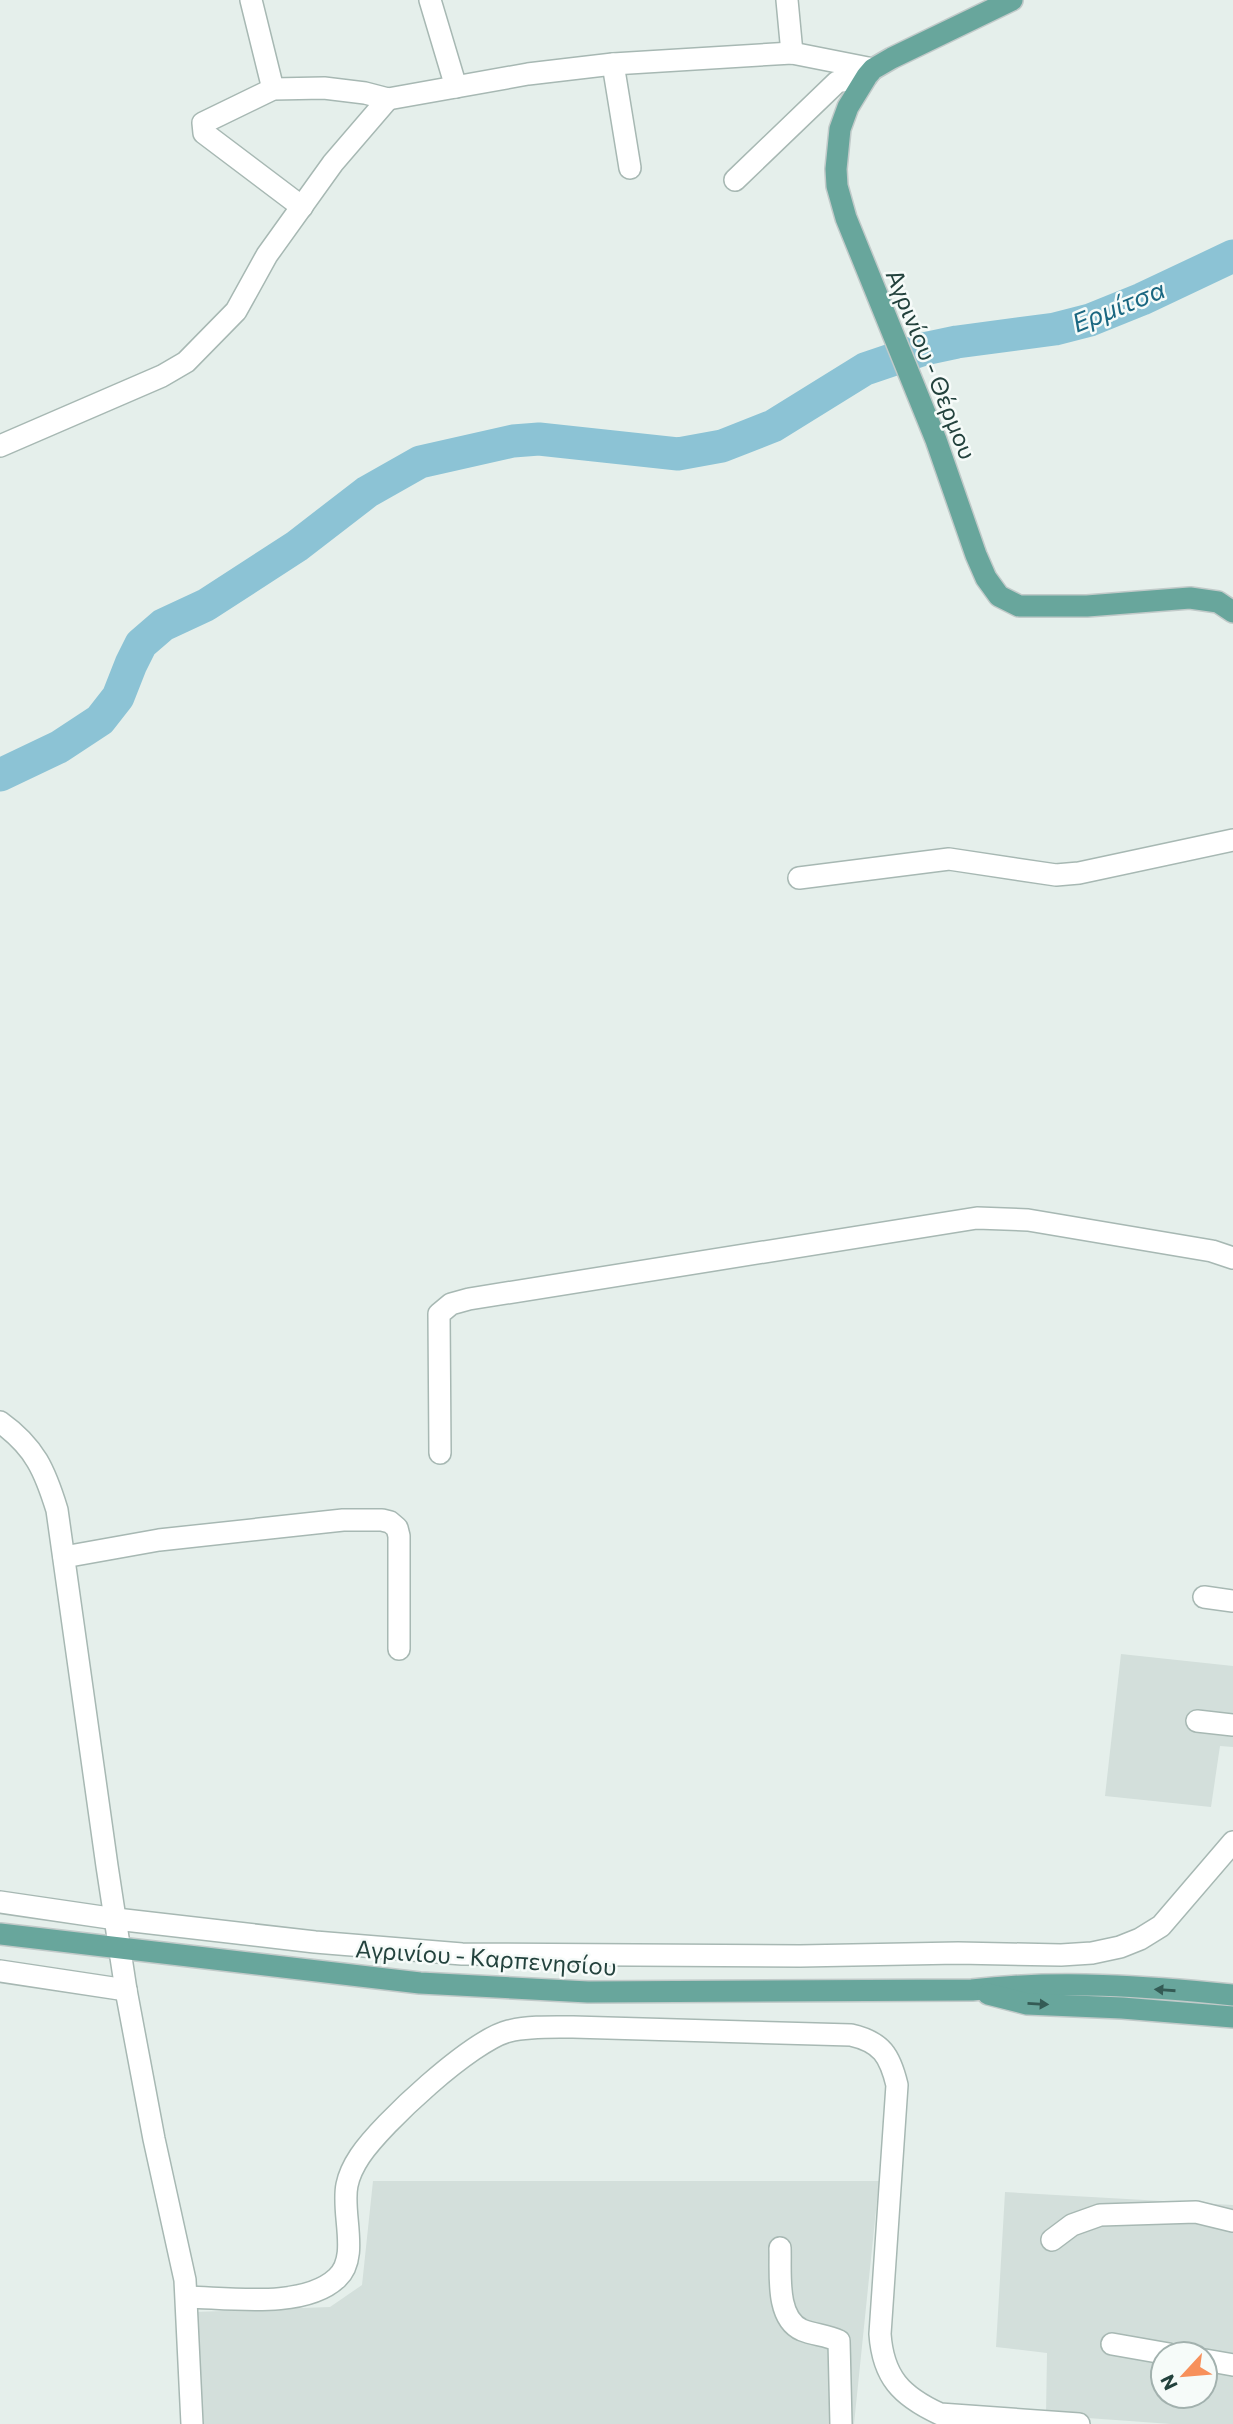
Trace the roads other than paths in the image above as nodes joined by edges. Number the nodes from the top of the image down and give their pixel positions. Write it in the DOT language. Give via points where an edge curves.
graph roads {
  1 [pos="251,0"];
  2 [pos="430,0"];
  3 [pos="787,0"];
  4 [pos="1012,0"];
  5 [pos="792,53"];
  6 [pos="613,64"];
  7 [pos="870,72"];
  8 [pos="456,87"];
  9 [pos="273,89"];
  10 [pos="388,99"];
  11 [pos="630,168"];
  12 [pos="735,180"];
  13 [pos="302,207"];
  14 [pos="0,446"];
  15 [pos="1233,612"];
  16 [pos="1233,840"];
  17 [pos="799,878"];
  18 [pos="1233,1258"];
  19 [pos="0,1422"];
  20 [pos="440,1453"];
  21 [pos="64,1557"];
  22 [pos="1204,1597"];
  23 [pos="1233,1601"];
  24 [pos="399,1649"];
  25 [pos="1197,1721"];
  26 [pos="1233,1725"];
  27 [pos="1233,1842"];
  28 [pos="0,1902"];
  29 [pos="116,1919"];
  30 [pos="0,1934"];
  31 [pos="120,1947"];
  32 [pos="0,1971"];
  33 [pos="126,1990"];
  34 [pos="972,1990"];
  35 [pos="1233,1995"];
  36 [pos="1233,2017"];
  37 [pos="1233,2221"];
  38 [pos="1052,2240"];
  39 [pos="780,2248"];
  40 [pos="188,2297"];
  41 [pos="1112,2344"];
  42 [pos="1149,2350"];
  43 [pos="192,2424"];
  44 [pos="841,2424"];
  45 [pos="1079,2424"];
  1 -- 9 [label="street"];
  2 -- 8 [label="street"];
  3 -- 5 [label="street"];
  4 -- 7 [label="main road"];
  5 -- 6 [label="street"];
  5 -- 7 [label="street"];
  6 -- 8 [label="street"];
  6 -- 11 [label="street"];
  7 -- 12 [label="street" via="837,82"];
  7 -- 15 [label="main road, Αγρινίου - Θέρμου" via="840,128 837,186 986,579 999,596 1019,606 1190,598 1218,602"];
  8 -- 10 [label="street"];
  9 -- 10 [label="street" via="324,88"];
  9 -- 13 [label="street" via="203,123 202,128"];
  10 -- 13 [label="street"];
  13 -- 14 [label="street" via="236,311 186,362"];
  16 -- 17 [label="street" via="1079,873 1056,875 949,859"];
  18 -- 20 [label="street" via="1028,1220 977,1217 469,1299 451,1304 439,1314"];
  19 -- 21 [label="street" via="17,1434 44,1469 57,1510"];
  21 -- 24 [label="street" via="159,1540 343,1520 390,1522 399,1536"];
  21 -- 29 [label="street"];
  22 -- 23 [label="street"];
  25 -- 26 [label="street"];
  27 -- 29 [label="street" via="1151,1933 1120,1947 1061,1955 462,1954"];
  28 -- 29 [label="street"];
  29 -- 31 [label="street"];
  30 -- 31 [label="main road, Αγρινίου - Καρπενησίου"];
  31 -- 33 [label="street"];
  31 -- 34 [label="main road, Αγρινίου - Καρπενησίου" via="420,1983 588,1992"];
  32 -- 33 [label="street"];
  33 -- 40 [label="street"];
  35 -- 34 [label="main road, Αγρινίου - Καρπενησίου, one-way" via="1034,1985"];
  34 -- 36 [label="main road, Αγρινίου - Καρπενησίου, one-way" via="1027,2004"];
  37 -- 38 [label="street" via="1196,2212 1100,2216 1072,2225"];
  39 -- 44 [label="street" via="785,2310 793,2324 839,2341"];
  40 -- 43 [label="street"];
  40 -- 45 [label="street" via="290,2297 319,2289 339,2276 348,2260 345,2196 358,2158 402,2110 458,2061 486,2040 508,2031 573,2027 851,2035 866,2038 879,2048 892,2063 897,2085 880,2334 890,2376 919,2404 940,2414"];
  41 -- 42 [label="street"];
}
